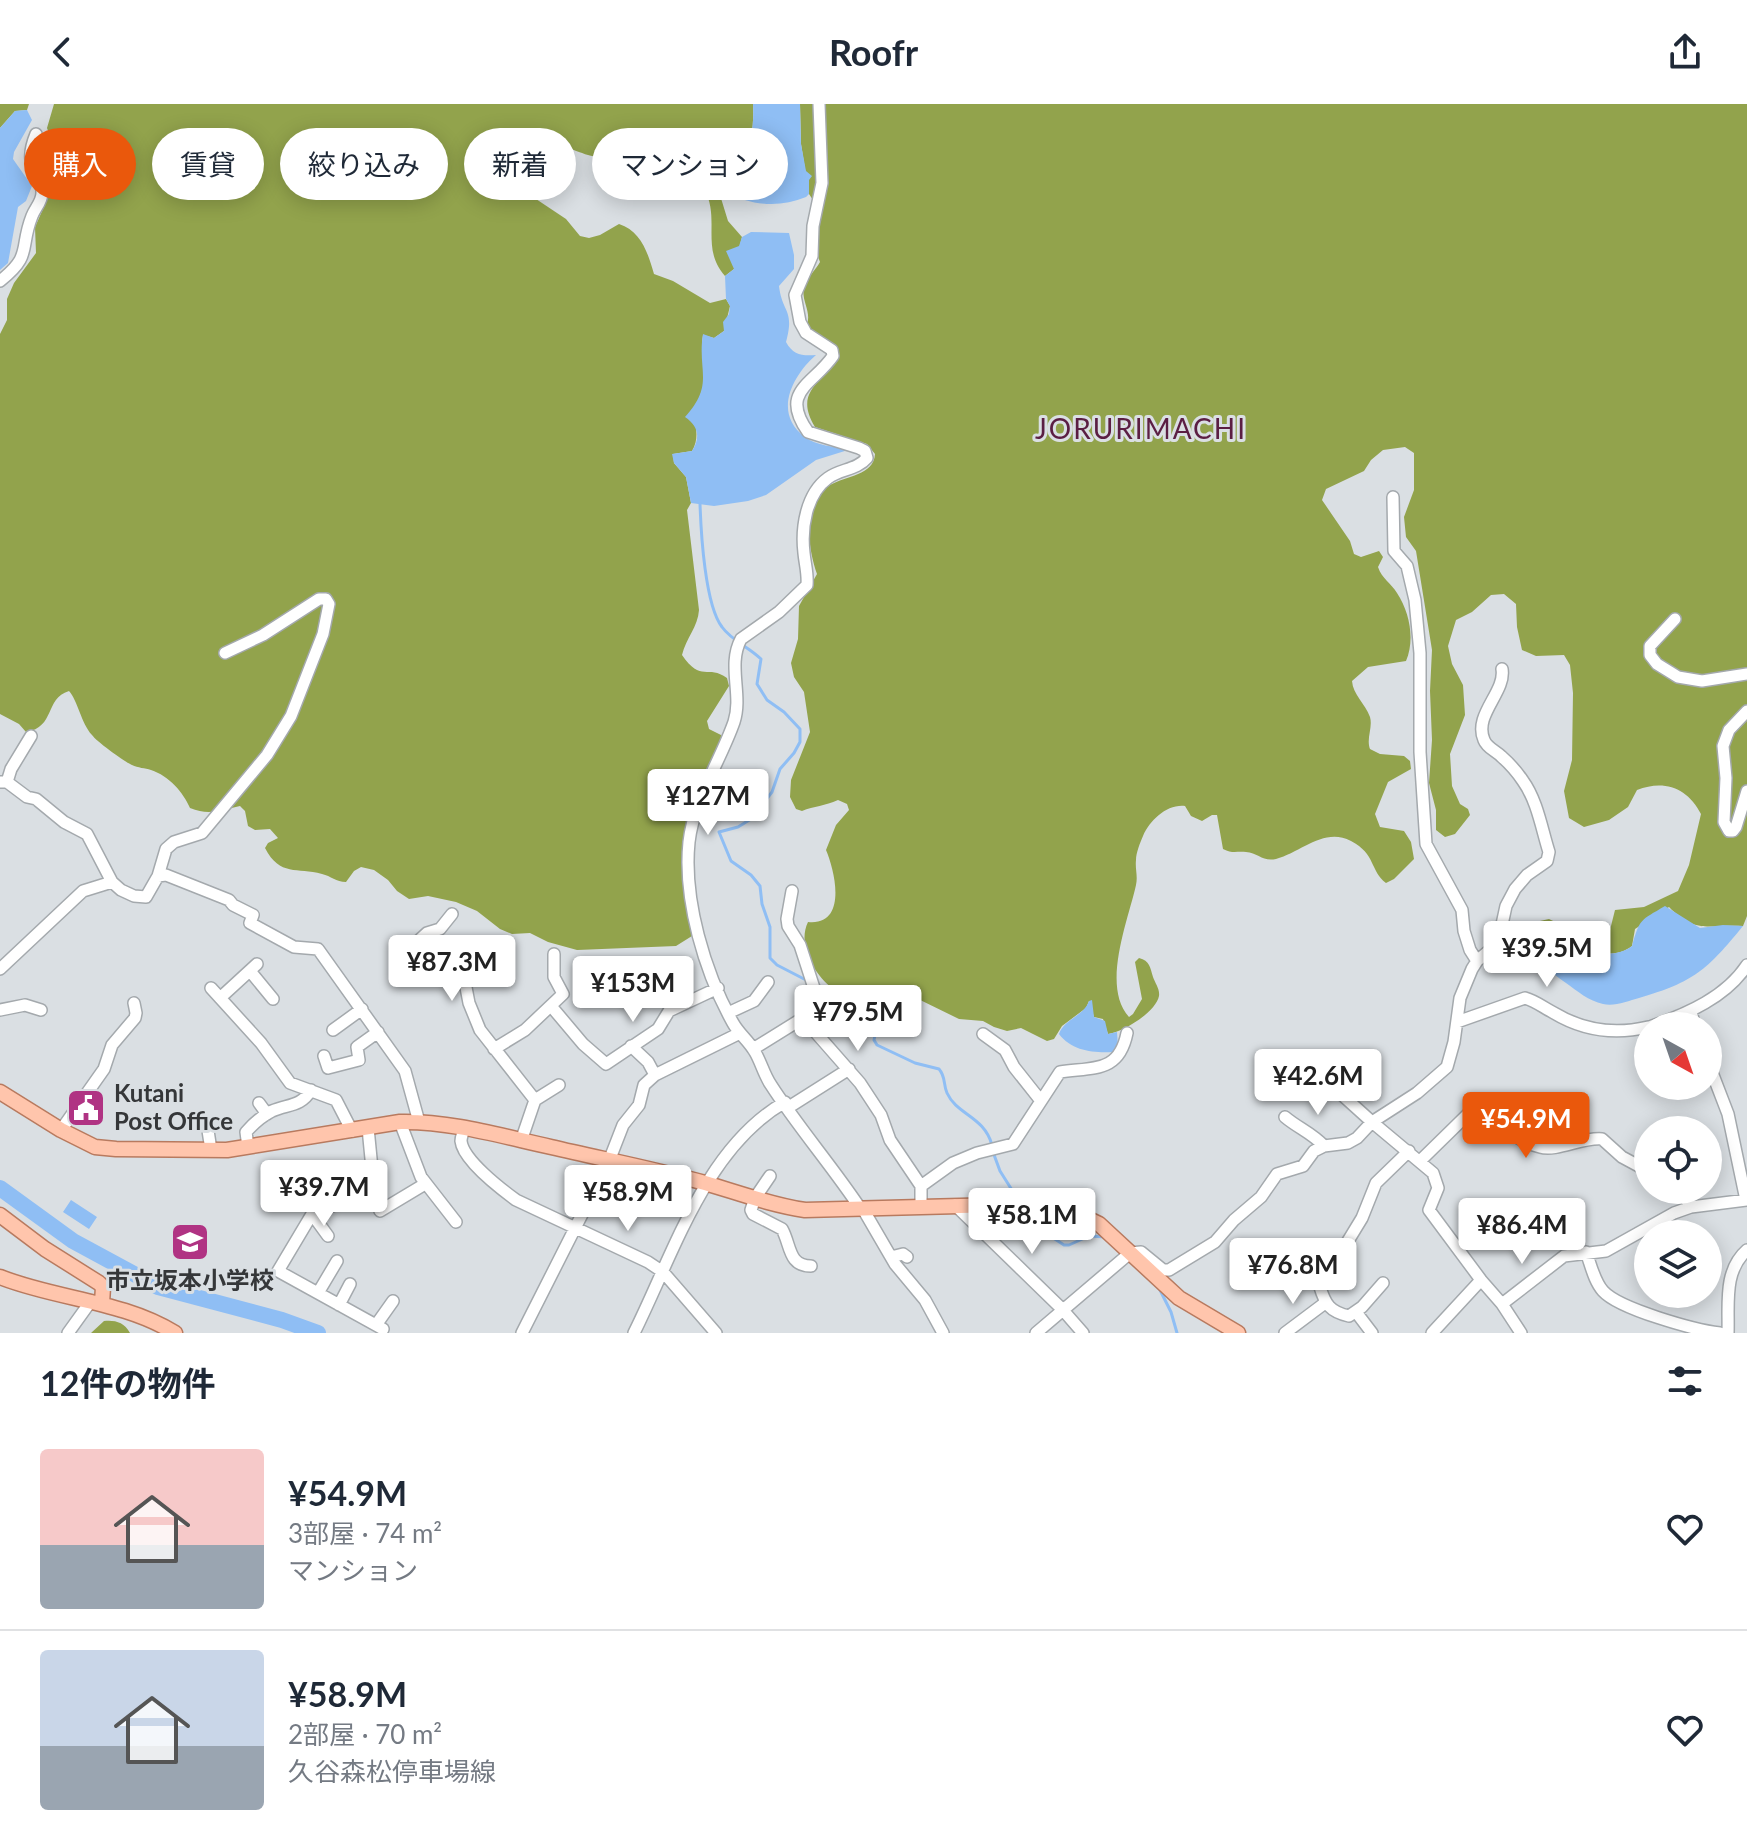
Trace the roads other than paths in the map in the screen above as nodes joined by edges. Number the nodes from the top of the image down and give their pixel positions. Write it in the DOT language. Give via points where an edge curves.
graph roads {
  1 [pos="819,104"];
  2 [pos="40,200"];
  3 [pos="0,281"];
  4 [pos="1393,497"];
  5 [pos="1675,619"];
  6 [pos="225,653"];
  7 [pos="1502,669"];
  8 [pos="1747,674"];
  9 [pos="1747,711"];
  10 [pos="31,736"];
  11 [pos="4,782"];
  12 [pos="1747,791"];
  13 [pos="158,876"];
  14 [pos="112,882"];
  15 [pos="792,891"];
  16 [pos="452,914"];
  17 [pos="554,954"];
  18 [pos="1477,961"];
  19 [pos="1747,965"];
  20 [pos="0,969"];
  21 [pos="768,982"];
  22 [pos="211,988"];
  23 [pos="718,988"];
  24 [pos="220,998"];
  25 [pos="273,999"];
  26 [pos="134,1003"];
  27 [pos="551,1006"];
  28 [pos="362,1009"];
  29 [pos="0,1010"];
  30 [pos="41,1010"];
  31 [pos="1691,1012"];
  32 [pos="728,1013"];
  33 [pos="803,1018"];
  34 [pos="1457,1022"];
  35 [pos="333,1030"];
  36 [pos="1634,1030"];
  37 [pos="378,1032"];
  38 [pos="740,1033"];
  39 [pos="1127,1033"];
  40 [pos="983,1034"];
  41 [pos="631,1046"];
  42 [pos="494,1049"];
  43 [pos="753,1049"];
  44 [pos="324,1056"];
  45 [pos="849,1069"];
  46 [pos="1324,1070"];
  47 [pos="655,1075"];
  48 [pos="559,1085"];
  49 [pos="311,1090"];
  50 [pos="0,1092"];
  51 [pos="1722,1098"];
  52 [pos="535,1100"];
  53 [pos="1041,1101"];
  54 [pos="259,1103"];
  55 [pos="787,1105"];
  56 [pos="267,1114"];
  57 [pos="1285,1117"];
  58 [pos="400,1122"];
  59 [pos="419,1122"];
  60 [pos="1372,1122"];
  61 [pos="207,1124"];
  62 [pos="368,1128"];
  63 [pos="464,1128"];
  64 [pos="61,1130"];
  65 [pos="352,1131"];
  66 [pos="521,1141"];
  67 [pos="1324,1146"];
  68 [pos="248,1147"];
  69 [pos="211,1150"];
  70 [pos="1409,1151"];
  71 [pos="609,1161"];
  72 [pos="1420,1161"];
  73 [pos="1634,1163"];
  74 [pos="770,1176"];
  75 [pos="425,1184"];
  76 [pos="706,1184"];
  77 [pos="921,1186"];
  78 [pos="755,1198"];
  79 [pos="1747,1200"];
  80 [pos="1689,1204"];
  81 [pos="921,1205"];
  82 [pos="955,1205"];
  83 [pos="1691,1207"];
  84 [pos="860,1208"];
  85 [pos="380,1211"];
  86 [pos="312,1214"];
  87 [pos="0,1215"];
  88 [pos="456,1222"];
  89 [pos="575,1227"];
  90 [pos="328,1236"];
  91 [pos="1747,1250"];
  92 [pos="1586,1252"];
  93 [pos="1130,1253"];
  94 [pos="891,1257"];
  95 [pos="907,1257"];
  96 [pos="337,1261"];
  97 [pos="811,1266"];
  98 [pos="663,1272"];
  99 [pos="0,1277"];
  100 [pos="1481,1280"];
  101 [pos="1383,1283"];
  102 [pos="350,1284"];
  103 [pos="318,1293"];
  104 [pos="393,1301"];
  105 [pos="96,1302"];
  106 [pos="1325,1303"];
  107 [pos="1502,1304"];
  108 [pos="339,1305"];
  109 [pos="1062,1309"];
  110 [pos="1356,1312"];
  111 [pos="68,1333"];
  112 [pos="175,1333"];
  113 [pos="522,1333"];
  114 [pos="634,1333"];
  115 [pos="716,1333"];
  116 [pos="943,1333"];
  117 [pos="1036,1333"];
  118 [pos="1083,1333"];
  119 [pos="1238,1333"];
  120 [pos="1285,1333"];
  121 [pos="1372,1333"];
  122 [pos="1432,1333"];
  123 [pos="1521,1333"];
  124 [pos="1720,1333"];
  125 [pos="1728,1333"];
  1 -- 23 [label="street" via="822,183 812,256 795,295 806,333 833,356 805,384 796,403 808,432 859,448 867,458 826,480 811,499 804,536 807,585 739,642 735,656 734,721 698,809 688,862 693,913"];
  2 -- 3 [label="street" via="20,263"];
  4 -- 18 [label="street" via="1394,551 1407,566 1415,600 1426,844 1462,910 1464,931"];
  5 -- 8 [label="street" via="1650,646 1657,664 1691,680"];
  6 -- 13 [label="street" via="319,599 329,604 291,716 267,755 202,833 166,849"];
  7 -- 18 [label="street" via="1483,737 1525,783 1549,857 1515,889 1501,936"];
  9 -- 12 [label="street" via="1729,730 1723,746 1724,822 1729,831 1736,827"];
  10 -- 11 [label="street"];
  11 -- 14 [label="street" via="87,834"];
  13 -- 14 [label="street" via="141,898"];
  13 -- 28 [label="street" via="229,900 253,915 250,923 294,947 318,949"];
  14 -- 20 [label="street" via="83,891"];
  15 -- 33 [label="street" via="788,926 814,984 815,998"];
  16 -- 42 [label="street" via="415,947 426,967 464,977 474,1017"];
  17 -- 27 [label="street" via="554,977 563,994"];
  18 -- 34 [label="street" via="1460,998"];
  19 -- 31 [label="street"];
  21 -- 32 [label="street" via="754,1001"];
  22 -- 24 [label="street"];
  23 -- 32 [label="street"];
  23 -- 41 [label="street" via="669,1011 658,1029"];
  24 -- 25 [label="street" via="254,967"];
  24 -- 49 [label="street" via="287,1081"];
  26 -- 64 [label="street" via="135,1018 112,1045 104,1069"];
  27 -- 41 [label="street" via="606,1064"];
  27 -- 42 [label="street"];
  28 -- 35 [label="street"];
  28 -- 37 [label="street"];
  29 -- 30 [label="street" via="25,1005"];
  32 -- 38 [label="street"];
  33 -- 43 [label="street"];
  33 -- 45 [label="street"];
  34 -- 36 [label="street" via="1525,998 1590,1029"];
  34 -- 60 [label="street" via="1447,1067"];
  37 -- 44 [label="street" via="357,1047 359,1060 328,1068"];
  37 -- 59 [label="street" via="405,1071"];
  38 -- 43 [label="street"];
  38 -- 47 [label="street"];
  39 -- 53 [label="street" via="1123,1051 1113,1062 1060,1072"];
  40 -- 53 [label="street" via="1005,1050"];
  41 -- 47 [label="street"];
  42 -- 52 [label="street"];
  43 -- 55 [label="street"];
  45 -- 55 [label="street"];
  45 -- 77 [label="street"];
  46 -- 60 [label="street"];
  47 -- 71 [label="street" via="644,1085"];
  48 -- 52 [label="street"];
  49 -- 56 [label="street" via="301,1102"];
  49 -- 65 [label="street" via="336,1100"];
  50 -- 64 [label="main road"];
  51 -- 79 [label="street"];
  52 -- 66 [label="street"];
  53 -- 77 [label="street" via="1013,1144 953,1163"];
  54 -- 56 [label="street"];
  55 -- 76 [label="street" via="746,1131"];
  55 -- 84 [label="street"];
  56 -- 68 [label="street" via="246,1132"];
  57 -- 67 [label="street"];
  58 -- 59 [label="main road"];
  58 -- 62 [label="main road"];
  58 -- 75 [label="street"];
  59 -- 63 [label="main road"];
  60 -- 67 [label="street" via="1348,1143"];
  60 -- 70 [label="street"];
  61 -- 69 [label="street"];
  62 -- 65 [label="main road"];
  62 -- 86 [label="street" via="374,1189"];
  63 -- 66 [label="main road"];
  63 -- 89 [label="street" via="464,1149 498,1187"];
  64 -- 69 [label="main road" via="95,1147"];
  65 -- 68 [label="main road"];
  66 -- 71 [label="main road"];
  67 -- 93 [label="street" via="1303,1166 1277,1174 1215,1242 1169,1270 1141,1252"];
  68 -- 69 [label="main road"];
  70 -- 72 [label="street"];
  70 -- 106 [label="street" via="1376,1183 1362,1218 1320,1287"];
  71 -- 76 [label="main road"];
  71 -- 89 [label="street"];
  72 -- 73 [label="street" via="1467,1115 1483,1108 1528,1143 1548,1148 1602,1139"];
  72 -- 100 [label="street" via="1433,1173 1438,1188 1429,1210"];
  74 -- 78 [label="street"];
  75 -- 85 [label="street"];
  75 -- 88 [label="street"];
  76 -- 78 [label="main road"];
  76 -- 98 [label="street"];
  77 -- 81 [label="street"];
  78 -- 84 [label="main road" via="805,1210"];
  78 -- 97 [label="street" via="753,1214 782,1229 792,1258"];
  79 -- 83 [label="street"];
  80 -- 83 [label="street"];
  81 -- 82 [label="main road"];
  81 -- 84 [label="main road"];
  82 -- 93 [label="main road" via="1026,1203 1070,1210 1099,1224"];
  82 -- 109 [label="street"];
  83 -- 92 [label="street" via="1606,1251"];
  84 -- 94 [label="street"];
  86 -- 90 [label="street"];
  86 -- 103 [label="street" via="278,1271"];
  87 -- 105 [label="main road" via="99,1283 103,1287"];
  89 -- 98 [label="street"];
  89 -- 113 [label="street"];
  91 -- 125 [label="street" via="1730,1279"];
  92 -- 107 [label="street" via="1564,1256"];
  92 -- 124 [label="street" via="1607,1295 1675,1323"];
  93 -- 109 [label="street"];
  93 -- 119 [label="main road" via="1179,1298"];
  94 -- 95 [label="street"];
  94 -- 116 [label="street"];
  96 -- 103 [label="street"];
  98 -- 114 [label="street"];
  98 -- 115 [label="street"];
  99 -- 105 [label="main road"];
  100 -- 107 [label="street"];
  100 -- 122 [label="street"];
  101 -- 110 [label="street"];
  102 -- 108 [label="street"];
  103 -- 108 [label="street"];
  104 -- 108 [label="street" via="380,1327"];
  105 -- 111 [label="street"];
  105 -- 112 [label="main road"];
  106 -- 110 [label="street" via="1340,1314"];
  106 -- 120 [label="street"];
  107 -- 123 [label="street"];
  109 -- 117 [label="street"];
  109 -- 118 [label="street"];
  110 -- 121 [label="street"];
}
